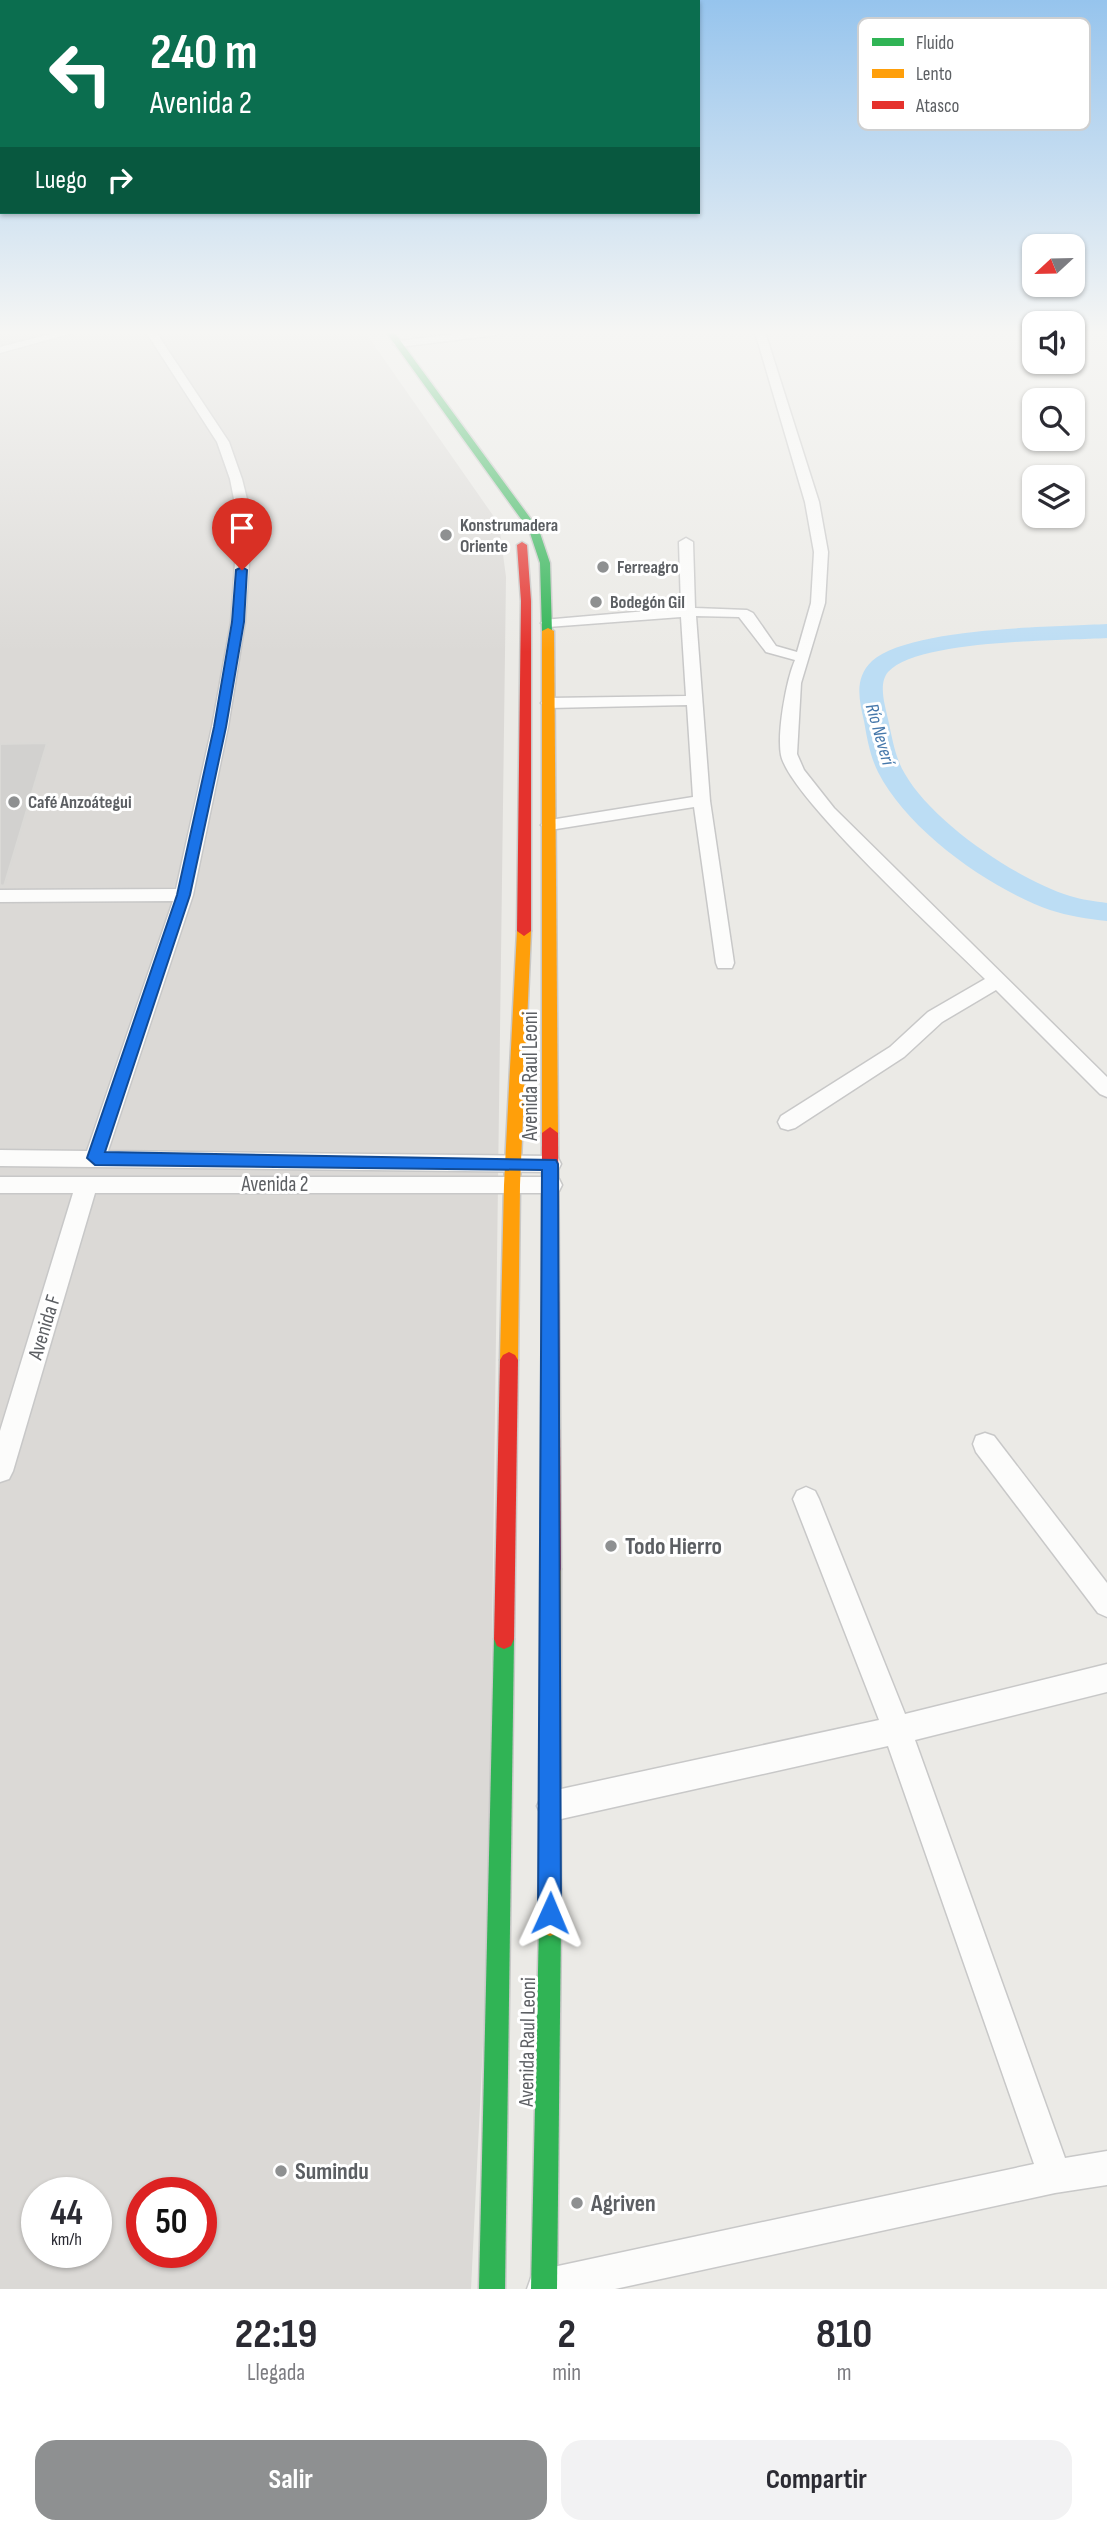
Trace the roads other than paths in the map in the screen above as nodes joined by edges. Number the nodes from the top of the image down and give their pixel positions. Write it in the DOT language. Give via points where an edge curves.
graph roads {
  1 [pos="221,439"];
  2 [pos="454,439"];
  3 [pos="468,439"];
  4 [pos="793,439"];
  5 [pos="687,542"];
  6 [pos="688,612"];
  7 [pos="548,623"];
  8 [pos="803,658"];
  9 [pos="696,700"];
  10 [pos="549,703"];
  11 [pos="702,801"];
  12 [pos="550,825"];
  13 [pos="184,895"];
  14 [pos="0,896"];
  15 [pos="725,963"];
  16 [pos="996,981"];
  17 [pos="1107,1089"];
  18 [pos="789,1122"];
  19 [pos="0,1158"];
  20 [pos="95,1158"];
  21 [pos="513,1174"];
  22 [pos="550,1175"];
  23 [pos="87,1184"];
  24 [pos="0,1185"];
  25 [pos="985,1444"];
  26 [pos="0,1471"];
  27 [pos="806,1499"];
  28 [pos="1107,1604"];
  29 [pos="1107,1678"];
  30 [pos="897,1730"];
  31 [pos="552,1806"];
  32 [pos="1107,2168"];
  33 [pos="1055,2176"];
  34 [pos="544,2288"];
  35 [pos="492,2289"];
  1 -- 13 [label="street" via="245,519 236,635"];
  2 -- 21 [label="main road, Avenida Raul Leoni" via="517,530 525,559 526,881"];
  3 -- 7 [label="main road, Avenida Raul Leoni" via="534,530 545,563"];
  4 -- 8 [label="street" via="821,552 818,603"];
  5 -- 6 [label="street"];
  6 -- 7 [label="street"];
  6 -- 8 [label="street" via="748,615 771,649"];
  6 -- 9 [label="street"];
  7 -- 10 [label="main road, Avenida Raul Leoni"];
  8 -- 16 [label="street" via="793,683 789,754 796,771 828,812"];
  9 -- 10 [label="street"];
  9 -- 11 [label="street"];
  10 -- 12 [label="main road, Avenida Raul Leoni"];
  11 -- 12 [label="street"];
  11 -- 15 [label="street"];
  12 -- 22 [label="main road, Avenida Raul Leoni"];
  13 -- 14 [label="street"];
  13 -- 20 [label="street"];
  16 -- 17 [label="street"];
  16 -- 18 [label="street" via="934,1017 897,1052"];
  19 -- 20 [label="street, Avenida 2"];
  20 -- 21 [label="street, Avenida 2"];
  21 -- 22 [label="street, Avenida 2"];
  21 -- 23 [label="street, Avenida 2"];
  21 -- 35 [label="main road, Avenida Raul Leoni"];
  22 -- 31 [label="main road, Avenida Raul Leoni"];
  23 -- 24 [label="street, Avenida 2"];
  23 -- 26 [label="street, Avenida F"];
  25 -- 28 [label="street"];
  27 -- 30 [label="street"];
  29 -- 30 [label="street"];
  30 -- 31 [label="street"];
  30 -- 33 [label="street"];
  31 -- 34 [label="main road, Avenida Raul Leoni"];
  32 -- 33 [label="street"];
  33 -- 34 [label="street"];
}
